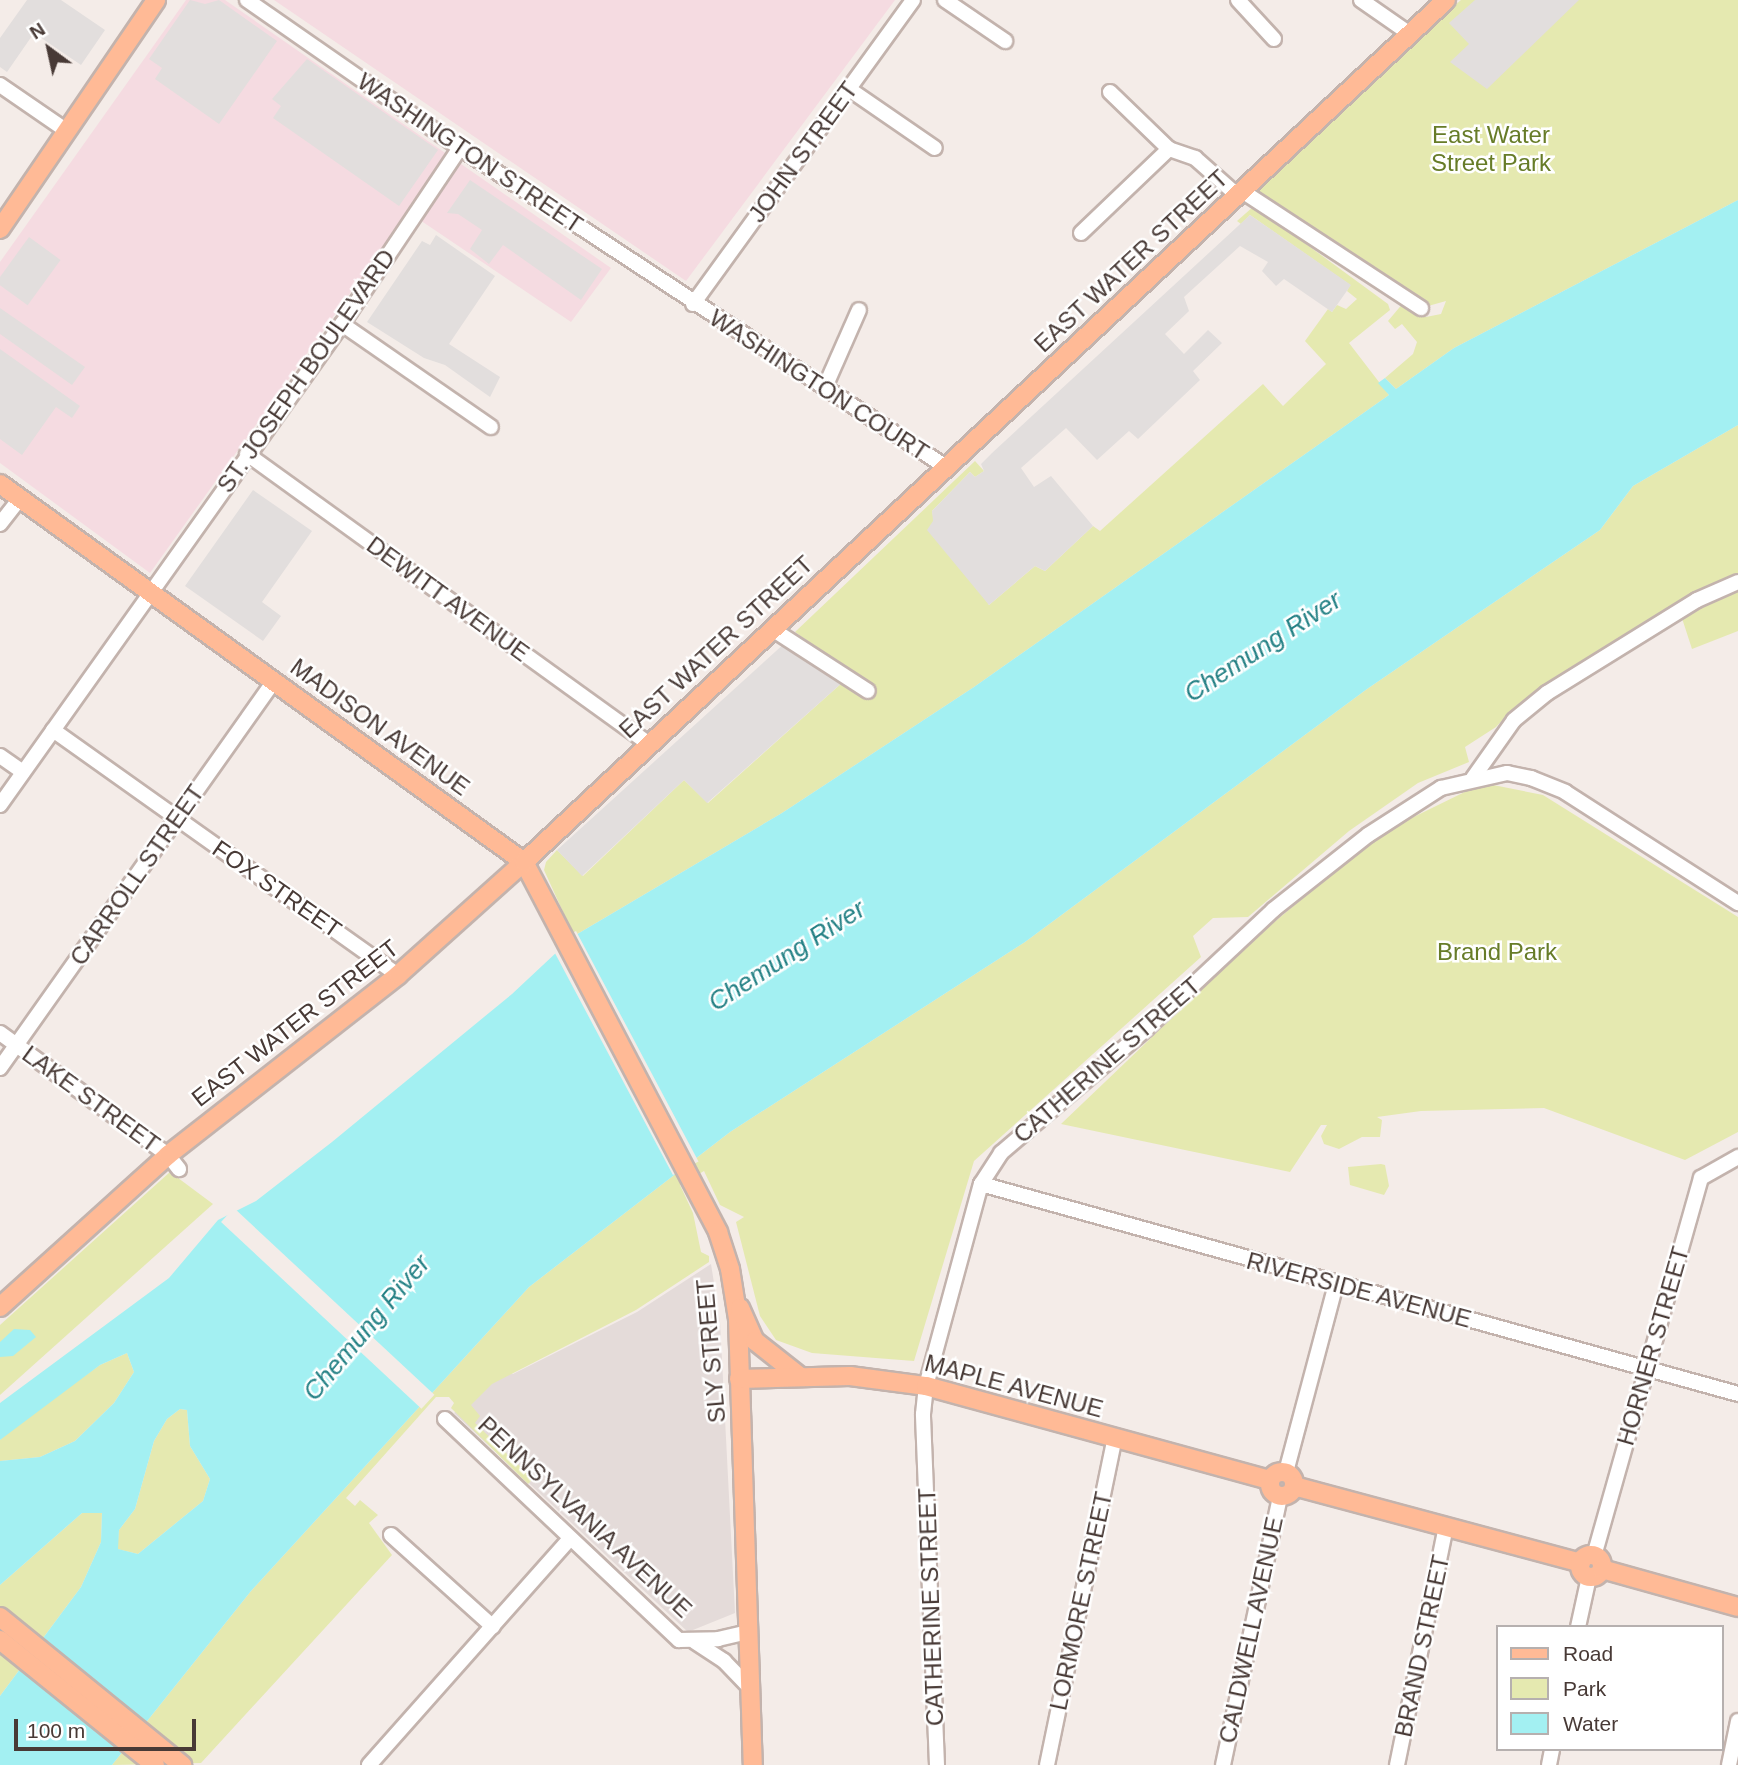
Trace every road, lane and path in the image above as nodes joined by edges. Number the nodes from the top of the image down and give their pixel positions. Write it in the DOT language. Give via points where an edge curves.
graph roads {
  1 [pos="156,0"];
  2 [pos="247,0"];
  3 [pos="913,0"];
  4 [pos="945,0"];
  5 [pos="1238,0"];
  6 [pos="1361,0"];
  7 [pos="1446,0"];
  8 [pos="1410,34"];
  9 [pos="1274,39"];
  10 [pos="1005,41"];
  11 [pos="0,85"];
  12 [pos="849,89"];
  13 [pos="1110,92"];
  14 [pos="66,131"];
  15 [pos="460,148"];
  16 [pos="935,148"];
  17 [pos="1169,149"];
  18 [pos="1239,193"];
  19 [pos="0,229"];
  20 [pos="1081,233"];
  21 [pos="693,304"];
  22 [pos="1422,308"];
  23 [pos="859,310"];
  24 [pos="342,324"];
  25 [pos="825,387"];
  26 [pos="491,427"];
  27 [pos="247,454"];
  28 [pos="946,467"];
  29 [pos="0,484"];
  30 [pos="20,498"];
  31 [pos="0,524"];
  32 [pos="1738,582"];
  33 [pos="150,591"];
  34 [pos="772,629"];
  35 [pos="274,681"];
  36 [pos="868,691"];
  37 [pos="53,730"];
  38 [pos="649,744"];
  39 [pos="0,756"];
  40 [pos="23,772"];
  41 [pos="1473,778"];
  42 [pos="0,805"];
  43 [pos="177,818"];
  44 [pos="524,862"];
  45 [pos="1738,903"];
  46 [pos="398,975"];
  47 [pos="0,1033"];
  48 [pos="16,1045"];
  49 [pos="0,1068"];
  50 [pos="643,1087"];
  51 [pos="1738,1157"];
  52 [pos="174,1162"];
  53 [pos="981,1184"];
  54 [pos="1336,1284"];
  55 [pos="736,1299"];
  56 [pos="0,1307"];
  57 [pos="1645,1368"];
  58 [pos="798,1375"];
  59 [pos="739,1379"];
  60 [pos="926,1386"];
  61 [pos="1738,1394"];
  62 [pos="445,1419"];
  63 [pos="1115,1438"];
  64 [pos="1283,1483"];
  65 [pos="1447,1527"];
  66 [pos="391,1535"];
  67 [pos="570,1539"];
  68 [pos="1591,1566"];
  69 [pos="1738,1607"];
  70 [pos="0,1617"];
  71 [pos="1578,1625"];
  72 [pos="493,1627"];
  73 [pos="749,1632"];
  74 [pos="0,1640"];
  75 [pos="695,1642"];
  76 [pos="750,1688"];
  77 [pos="1738,1721"];
  78 [pos="155,1765"];
  79 [pos="182,1765"];
  80 [pos="369,1765"];
  81 [pos="753,1765"];
  82 [pos="937,1765"];
  83 [pos="1047,1765"];
  84 [pos="1223,1765"];
  85 [pos="1397,1765"];
  86 [pos="1729,1765"];
  1 -- 14 [label="main road"];
  2 -- 15 [label="street, WASHINGTON STREET"];
  3 -- 12 [label="street, JOHN STREET"];
  4 -- 10 [label="street"];
  5 -- 9 [label="street"];
  6 -- 8 [label="street"];
  7 -- 8 [label="main road, EAST WATER STREET"];
  8 -- 18 [label="main road, EAST WATER STREET"];
  11 -- 14 [label="street"];
  12 -- 16 [label="street"];
  12 -- 21 [label="street, JOHN STREET"];
  13 -- 17 [label="street"];
  14 -- 19 [label="main road"];
  15 -- 21 [label="street, WASHINGTON STREET"];
  15 -- 24 [label="street, ST. JOSEPH BOULEVARD"];
  17 -- 18 [label="street" via="1195,158"];
  17 -- 20 [label="street"];
  18 -- 22 [label="street"];
  18 -- 28 [label="main road, EAST WATER STREET"];
  21 -- 25 [label="street, WASHINGTON COURT"];
  23 -- 25 [label="street"];
  24 -- 26 [label="street"];
  24 -- 27 [label="street, ST. JOSEPH BOULEVARD"];
  25 -- 28 [label="street, WASHINGTON COURT"];
  27 -- 33 [label="street, ST. JOSEPH BOULEVARD"];
  27 -- 38 [label="street, DEWITT AVENUE"];
  28 -- 34 [label="main road, EAST WATER STREET"];
  29 -- 30 [label="main road, MADISON AVENUE"];
  30 -- 31 [label="street"];
  30 -- 33 [label="main road, MADISON AVENUE"];
  32 -- 41 [label="street" via="1697,600 1547,693 1514,720"];
  33 -- 35 [label="main road, MADISON AVENUE"];
  33 -- 37 [label="street, ST. JOSEPH BOULEVARD"];
  34 -- 36 [label="street"];
  34 -- 38 [label="main road, EAST WATER STREET"];
  35 -- 43 [label="street, CARROLL STREET"];
  35 -- 44 [label="main road, MADISON AVENUE"];
  37 -- 40 [label="street, ST. JOSEPH BOULEVARD"];
  37 -- 43 [label="street, FOX STREET"];
  38 -- 44 [label="main road, EAST WATER STREET"];
  39 -- 40 [label="street"];
  40 -- 42 [label="street, ST. JOSEPH BOULEVARD"];
  41 -- 45 [label="street, CATHERINE STREET" via="1507,773 1565,792"];
  41 -- 53 [label="street, CATHERINE STREET" via="1441,788 1404,810 1273,911 1146,1029 1001,1153"];
  43 -- 46 [label="street, FOX STREET"];
  43 -- 48 [label="street, CARROLL STREET"];
  44 -- 46 [label="main road, EAST WATER STREET"];
  44 -- 50 [label="main road, MADISON AVENUE"];
  46 -- 52 [label="main road, EAST WATER STREET"];
  47 -- 48 [label="street, LAKE STREET"];
  48 -- 49 [label="street, CARROLL STREET"];
  48 -- 52 [label="street, LAKE STREET"];
  50 -- 55 [label="main road, SLY STREET" via="718,1231"];
  51 -- 57 [label="street, HORNER STREET" via="1700,1178"];
  52 -- 56 [label="main road, EAST WATER STREET"];
  53 -- 54 [label="street, RIVERSIDE AVENUE"];
  53 -- 60 [label="street, CATHERINE STREET"];
  54 -- 57 [label="street, RIVERSIDE AVENUE"];
  54 -- 64 [label="street, CALDWELL AVENUE"];
  55 -- 58 [label="main road" via="755,1341"];
  55 -- 59 [label="main road, SLY STREET"];
  57 -- 61 [label="street, RIVERSIDE AVENUE"];
  57 -- 68 [label="street, HORNER STREET"];
  58 -- 59 [label="main road, MAPLE AVENUE"];
  58 -- 60 [label="main road, MAPLE AVENUE"];
  59 -- 73 [label="main road, SLY STREET"];
  60 -- 63 [label="main road, MAPLE AVENUE"];
  60 -- 82 [label="street, CATHERINE STREET" via="923,1414"];
  62 -- 67 [label="street, PENNSYLVANIA AVENUE"];
  63 -- 64 [label="main road, MAPLE AVENUE"];
  63 -- 83 [label="street, LORMORE STREET"];
  64 -- 65 [label="main road, MAPLE AVENUE"];
  64 -- 84 [label="street, CALDWELL AVENUE"];
  65 -- 68 [label="main road, MAPLE AVENUE"];
  65 -- 85 [label="street, BRAND STREET"];
  66 -- 72 [label="street"];
  67 -- 72 [label="street"];
  67 -- 75 [label="street, PENNSYLVANIA AVENUE" via="679,1640"];
  68 -- 69 [label="main road, MAPLE AVENUE"];
  68 -- 71 [label="street, HORNER STREET"];
  70 -- 79 [label="main road"];
  72 -- 80 [label="street"];
  73 -- 75 [label="street, PENNSYLVANIA AVENUE"];
  73 -- 76 [label="main road"];
  74 -- 78 [label="main road"];
  75 -- 76 [label="street, PENNSYLVANIA AVENUE" via="724,1661"];
  76 -- 81 [label="main road"];
  77 -- 86 [label="street"];
}
